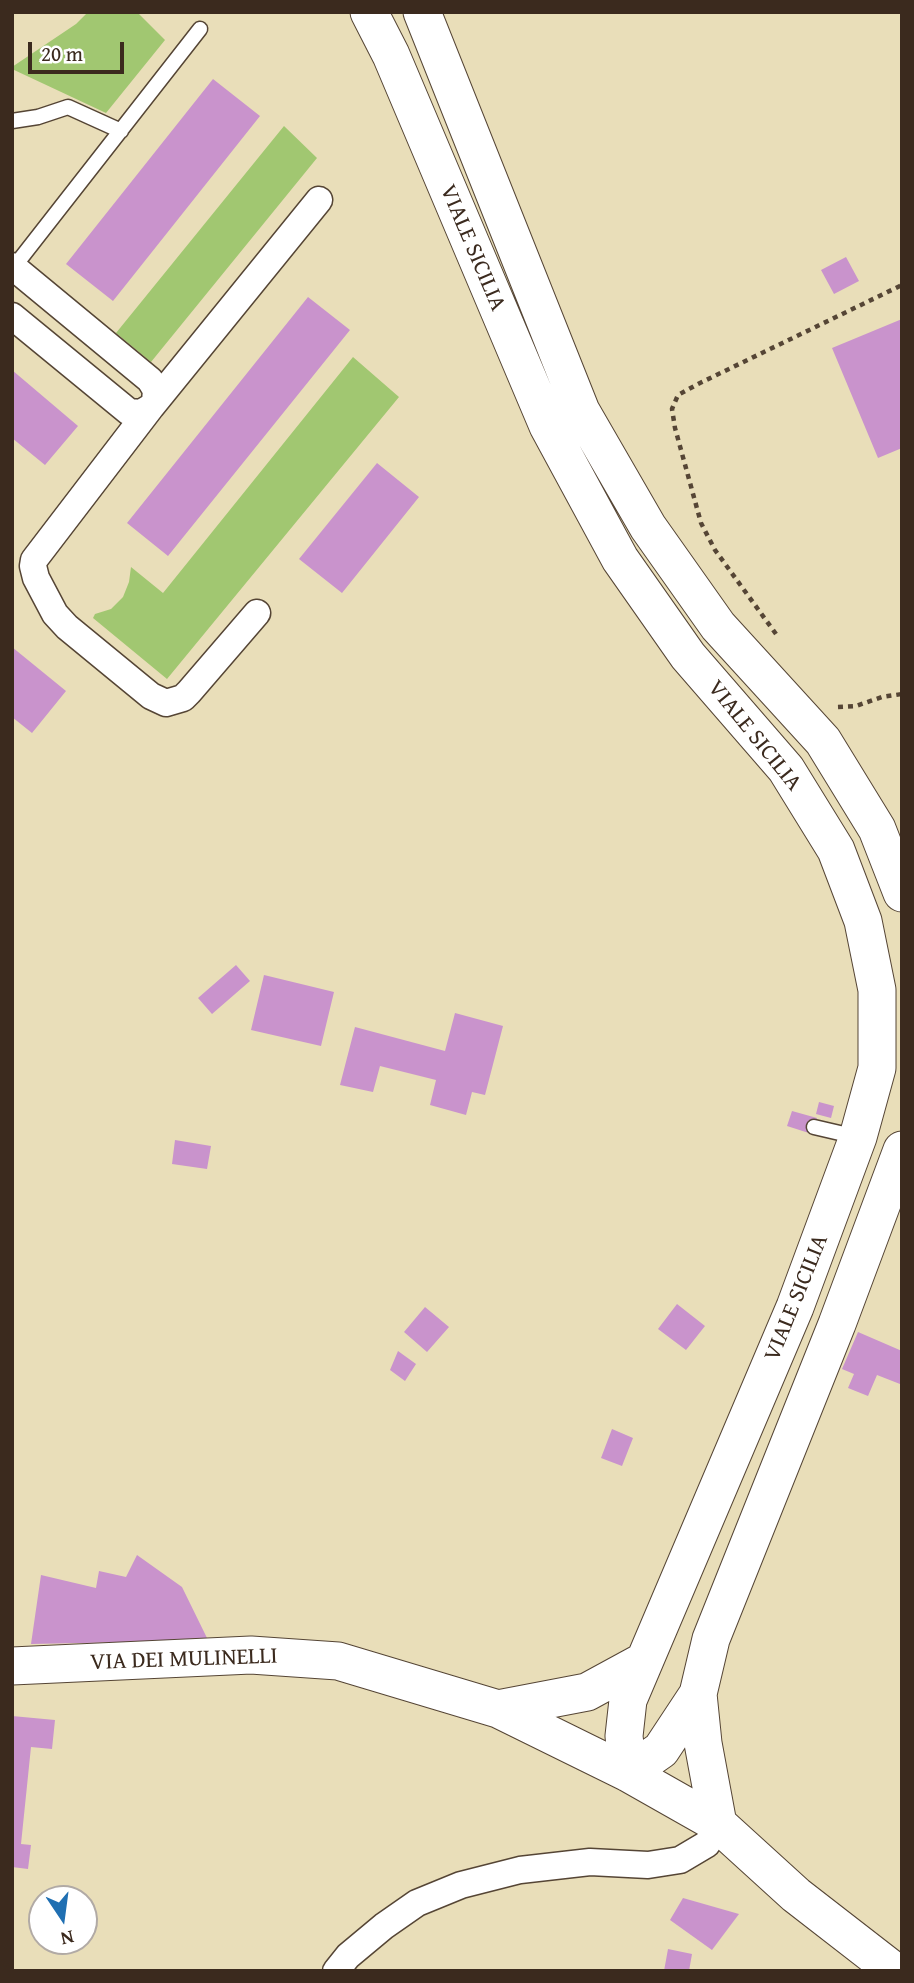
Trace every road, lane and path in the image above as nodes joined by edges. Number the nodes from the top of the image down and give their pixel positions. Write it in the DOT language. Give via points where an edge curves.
graph roads {
  1 [pos="369,12"];
  2 [pos="422,12"];
  3 [pos="200,29"];
  4 [pos="12,121"];
  5 [pos="121,131"];
  6 [pos="319,200"];
  7 [pos="13,267"];
  8 [pos="902,285"];
  9 [pos="12,316"];
  10 [pos="151,407"];
  11 [pos="257,613"];
  12 [pos="783,644"];
  13 [pos="902,694"];
  14 [pos="829,700"];
  15 [pos="902,893"];
  16 [pos="814,1127"];
  17 [pos="859,1137"];
  18 [pos="902,1150"];
  19 [pos="644,1661"];
  20 [pos="12,1666"];
  21 [pos="698,1693"];
  22 [pos="498,1709"];
  23 [pos="628,1773"];
  24 [pos="718,1824"];
  25 [pos="336,1971"];
  26 [pos="894,1971"];
  1 -- 17 [label="main road, VIALE SICILIA" via="548,426 621,559 688,656 786,769 836,850 863,921 877,990 877,1068"];
  2 -- 15 [label="main road, VIALE SICILIA" via="581,411 648,527 718,626 823,741 877,829"];
  3 -- 5 [label="lane"];
  4 -- 5 [label="lane" via="68,107"];
  5 -- 7 [label="lane"];
  6 -- 10 [label="street"];
  7 -- 10 [label="street" via="150,380 156,390"];
  8 -- 12 [label="path" via="698,384 678,395 672,409 701,523 715,550"];
  9 -- 10 [label="street" via="124,409 141,413"];
  10 -- 11 [label="street" via="34,560 36,578 67,627 151,696 166,703 183,698"];
  13 -- 14 [label="path" via="856,706 837,707"];
  16 -- 17 [label="lane"];
  17 -- 19 [label="main road, VIALE SICILIA" via="795,1307"];
  18 -- 21 [label="main road, VIALE SICILIA" via="711,1639"];
  19 -- 22 [label="main road" via="587,1692"];
  19 -- 23 [label="main road, VIALE SICILIA" via="628,1700 624,1736"];
  20 -- 22 [label="main road, VIA DEI MULINELLI" via="251,1655 338,1661"];
  21 -- 23 [label="main road" via="661,1750"];
  21 -- 24 [label="main road"];
  22 -- 23 [label="main road, VIA DEI MULINELLI"];
  23 -- 24 [label="main road, VIA DEI MULINELLI"];
  24 -- 25 [label="street" via="707,1844 680,1860 648,1865 590,1861 520,1870 461,1885 417,1903 348,1956"];
  24 -- 26 [label="main road, VIA DEI MULINELLI" via="796,1895"];
}
